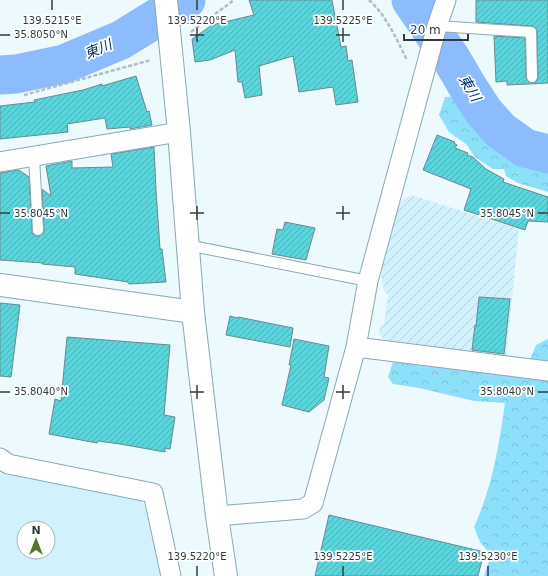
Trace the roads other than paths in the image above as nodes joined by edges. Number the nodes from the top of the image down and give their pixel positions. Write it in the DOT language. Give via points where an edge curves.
graph roads {
  1 [pos="166,0"];
  2 [pos="446,0"];
  3 [pos="437,26"];
  4 [pos="532,77"];
  5 [pos="179,132"];
  6 [pos="34,157"];
  7 [pos="0,162"];
  8 [pos="38,230"];
  9 [pos="187,245"];
  10 [pos="368,280"];
  11 [pos="0,285"];
  12 [pos="193,312"];
  13 [pos="356,347"];
  14 [pos="548,371"];
  15 [pos="0,458"];
  16 [pos="217,516"];
  17 [pos="171,576"];
  18 [pos="226,576"];
  1 -- 5 [label="street"];
  2 -- 3 [label="street"];
  3 -- 4 [label="lane" via="531,32"];
  3 -- 10 [label="street"];
  5 -- 6 [label="street"];
  5 -- 9 [label="street"];
  6 -- 7 [label="street"];
  6 -- 8 [label="lane"];
  9 -- 10 [label="lane"];
  9 -- 12 [label="street"];
  10 -- 13 [label="street"];
  11 -- 12 [label="street"];
  12 -- 16 [label="street"];
  13 -- 14 [label="street"];
  13 -- 16 [label="street" via="314,503 303,509"];
  15 -- 17 [label="street" via="8,464 153,493"];
  16 -- 18 [label="street"];
}
